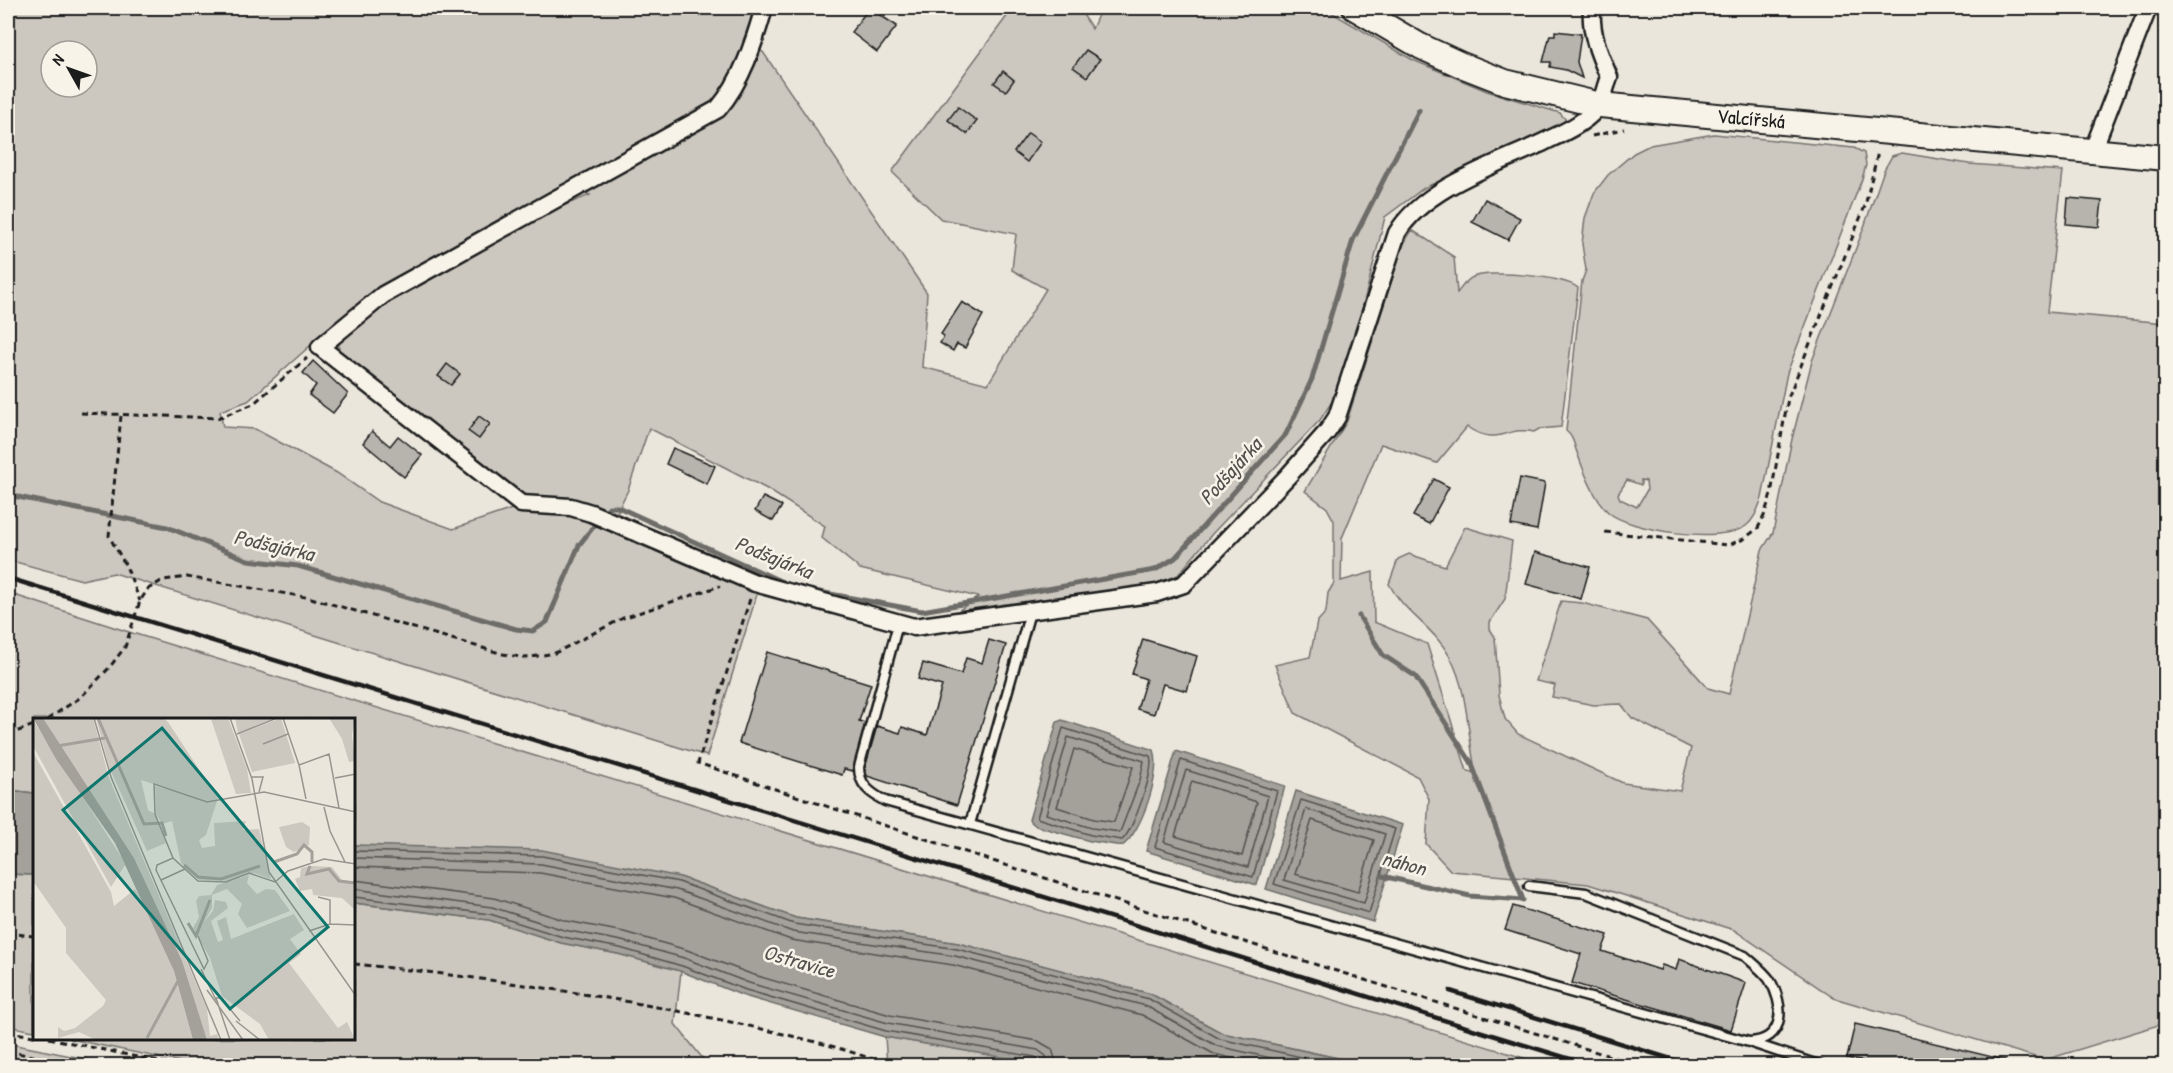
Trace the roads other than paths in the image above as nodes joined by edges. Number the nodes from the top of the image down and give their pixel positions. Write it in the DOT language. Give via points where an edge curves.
graph roads {
  1 [pos="764,8"];
  2 [pos="1355,8"];
  3 [pos="1592,8"];
  4 [pos="2148,8"];
  5 [pos="1600,105"];
  6 [pos="2093,150"];
  7 [pos="2166,158"];
  8 [pos="1030,612"];
  9 [pos="898,624"];
  10 [pos="970,824"];
  11 [pos="1529,886"];
  12 [pos="1749,1042"];
  13 [pos="1821,1065"];
  1 -- 9 [label="street" via="731,93 718,109 383,295 320,347 521,504 571,507 591,513 755,583"];
  2 -- 5 [label="main road, Valcířská" via="1459,64 1505,82"];
  3 -- 5 [label="street" via="1596,47 1609,76"];
  4 -- 6 [label="street"];
  5 -- 6 [label="main road, Valcířská"];
  5 -- 8 [label="street" via="1573,128 1446,189 1406,219 1397,233 1337,417 1296,467 1184,584 1174,590"];
  6 -- 7 [label="main road, Valcířská"];
  8 -- 9 [label="street" via="932,627"];
  8 -- 10 [label="lane"];
  9 -- 10 [label="lane" via="860,756 859,775 867,789 885,801"];
  10 -- 12 [label="lane"];
  11 -- 12 [label="lane" via="1586,892 1745,956 1771,982 1781,1016 1774,1033 1764,1040"];
  12 -- 13 [label="lane"];
}
